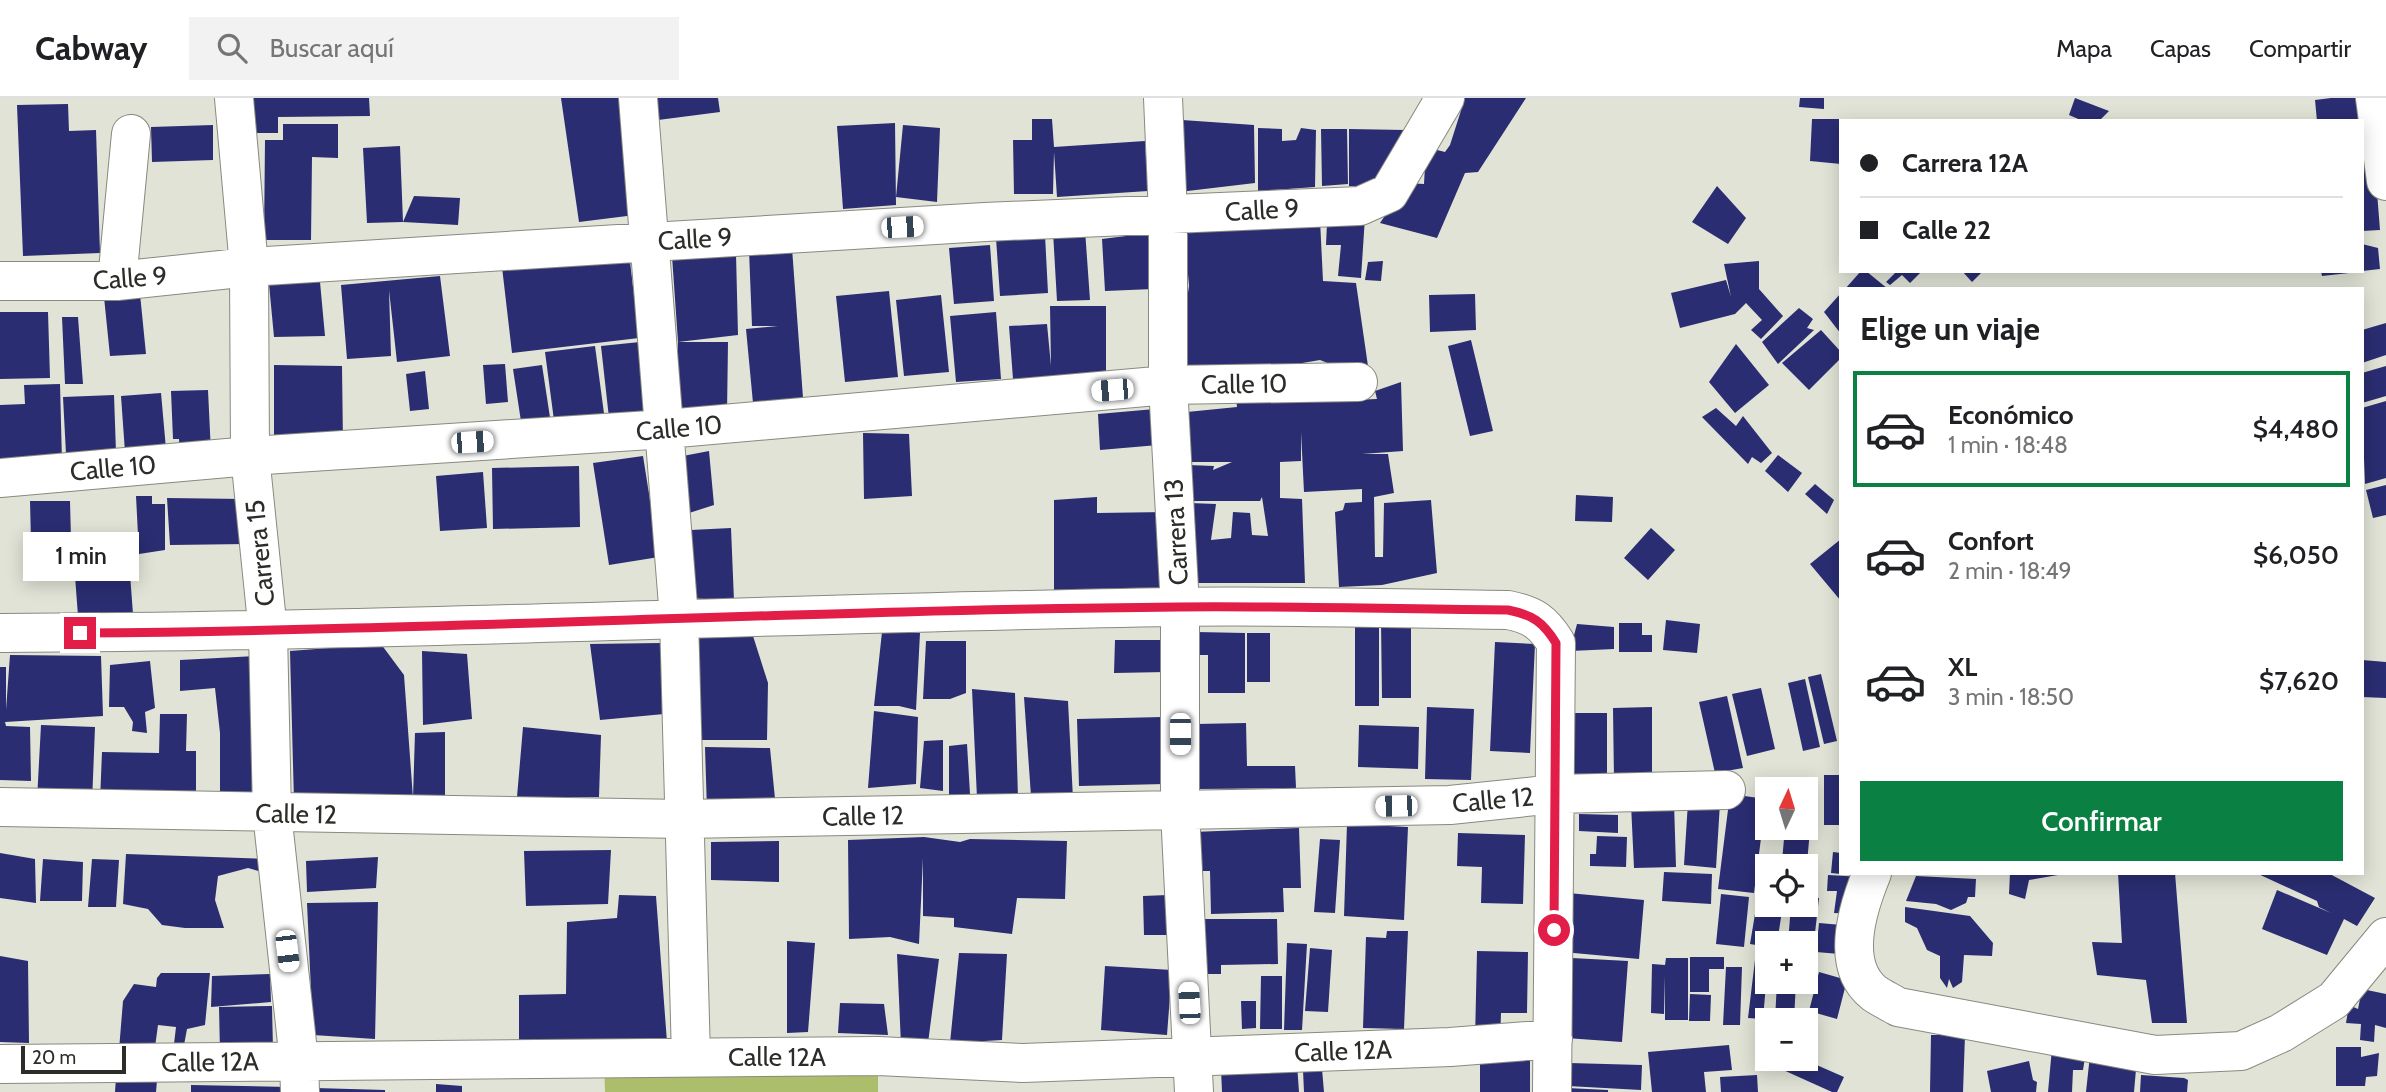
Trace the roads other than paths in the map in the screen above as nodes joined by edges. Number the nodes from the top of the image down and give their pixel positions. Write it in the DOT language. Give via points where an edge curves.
graph roads {
  1 [pos="234,98"];
  2 [pos="638,98"];
  3 [pos="1163,98"];
  4 [pos="1445,98"];
  5 [pos="2375,98"];
  6 [pos="131,134"];
  7 [pos="2386,181"];
  8 [pos="1168,215"];
  9 [pos="651,242"];
  10 [pos="249,267"];
  11 [pos="0,281"];
  12 [pos="117,281"];
  13 [pos="1357,382"];
  14 [pos="1168,385"];
  15 [pos="666,429"];
  16 [pos="250,456"];
  17 [pos="0,478"];
  18 [pos="1180,607"];
  19 [pos="679,618"];
  20 [pos="268,632"];
  21 [pos="0,633"];
  22 [pos="1726,790"];
  23 [pos="1555,794"];
  24 [pos="0,807"];
  25 [pos="1180,811"];
  26 [pos="272,813"];
  27 [pos="684,819"];
  28 [pos="1871,875"];
  29 [pos="2386,937"];
  30 [pos="1553,1039"];
  31 [pos="691,1057"];
  32 [pos="0,1064"];
  33 [pos="1193,1075"];
  34 [pos="599,1076"];
  35 [pos="300,1077"];
  36 [pos="1023,1077"];
  37 [pos="1552,1092"];
  1 -- 10 [label="street, Carrera 15"];
  2 -- 9 [label="street"];
  3 -- 8 [label="street, Carrera 13"];
  4 -- 8 [label="street, Calle 9" via="1389,193 1360,206"];
  5 -- 7 [label="street"];
  6 -- 12 [label="street"];
  8 -- 9 [label="street, Calle 9"];
  8 -- 14 [label="street, Carrera 13"];
  9 -- 10 [label="street, Calle 9"];
  9 -- 15 [label="street"];
  10 -- 12 [label="street, Calle 9"];
  10 -- 16 [label="street, Carrera 15"];
  11 -- 12 [label="street, Calle 9"];
  13 -- 14 [label="street, Calle 10"];
  14 -- 15 [label="street, Calle 10"];
  14 -- 18 [label="street, Carrera 13"];
  15 -- 16 [label="street, Calle 10"];
  15 -- 19 [label="street"];
  16 -- 17 [label="street, Calle 10"];
  16 -- 20 [label="street, Carrera 15"];
  18 -- 19 [label="street"];
  18 -- 23 [label="street" via="1508,610 1528,614 1545,624 1556,643"];
  18 -- 25 [label="street, Carrera 13"];
  19 -- 20 [label="street"];
  19 -- 27 [label="street"];
  20 -- 21 [label="street"];
  20 -- 26 [label="street, Carrera 15"];
  22 -- 23 [label="street, Calle 12"];
  23 -- 25 [label="street, Calle 12" via="1450,804"];
  23 -- 30 [label="street"];
  24 -- 26 [label="street, Calle 12"];
  25 -- 27 [label="street, Calle 12"];
  25 -- 33 [label="street, Carrera 13"];
  26 -- 27 [label="street, Calle 12"];
  26 -- 35 [label="street, Carrera 15"];
  27 -- 31 [label="street"];
  28 -- 29 [label="street" via="1853,946 1860,976 1873,992 1898,1007 2155,1055 2241,1051 2281,1033 2334,1000"];
  30 -- 33 [label="street, Calle 12A"];
  30 -- 37 [label="street"];
  31 -- 34 [label="street, Calle 12A"];
  31 -- 36 [label="street, Calle 12A" via="878,1056"];
  32 -- 35 [label="street, Calle 12A"];
  33 -- 36 [label="street, Calle 12A"];
  34 -- 35 [label="street, Calle 12A"];
}
